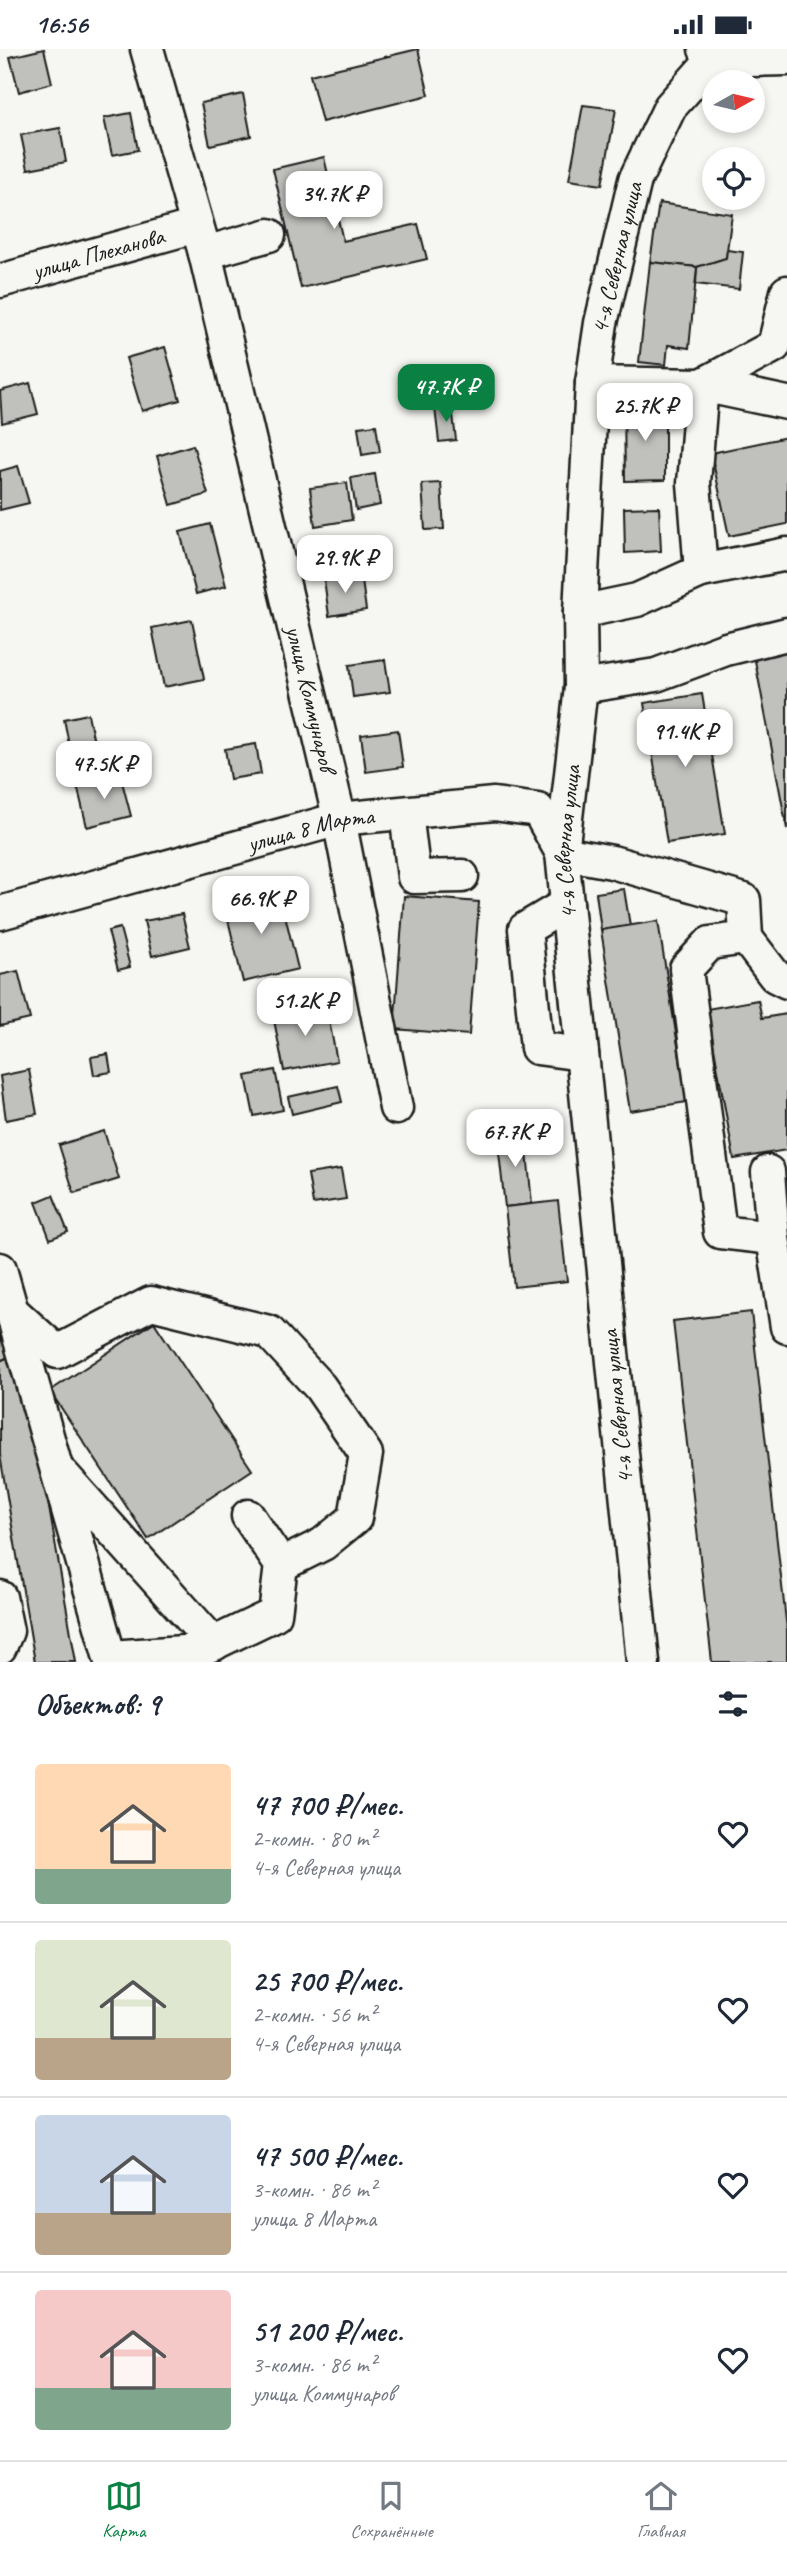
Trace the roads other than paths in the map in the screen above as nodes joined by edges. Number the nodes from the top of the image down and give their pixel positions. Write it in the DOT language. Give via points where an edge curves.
graph roads {
  1 [pos="147,49"];
  2 [pos="710,53"];
  3 [pos="787,59"];
  4 [pos="269,235"];
  5 [pos="200,240"];
  6 [pos="0,281"];
  7 [pos="787,292"];
  8 [pos="592,383"];
  9 [pos="702,385"];
  10 [pos="787,403"];
  11 [pos="787,554"];
  12 [pos="701,571"];
  13 [pos="580,612"];
  14 [pos="787,634"];
  15 [pos="581,687"];
  16 [pos="570,780"];
  17 [pos="538,810"];
  18 [pos="406,813"];
  19 [pos="339,819"];
  20 [pos="562,853"];
  21 [pos="462,876"];
  22 [pos="567,904"];
  23 [pos="0,913"];
  24 [pos="746,938"];
  25 [pos="787,982"];
  26 [pos="582,1054"];
  27 [pos="396,1108"];
  28 [pos="768,1172"];
  29 [pos="777,1219"];
  30 [pos="0,1269"];
  31 [pos="12,1311"];
  32 [pos="787,1327"];
  33 [pos="58,1470"];
  34 [pos="248,1516"];
  35 [pos="281,1565"];
  36 [pos="0,1597"];
  37 [pos="214,1644"];
  38 [pos="0,1647"];
  39 [pos="111,1660"];
  40 [pos="643,1662"];
  1 -- 5 [label="street, улица Коммунаров"];
  2 -- 3 [label="street"];
  2 -- 8 [label="street, 4-я Северная улица" via="670,107 635,180 601,323"];
  4 -- 5 [label="street, улица Плеханова"];
  5 -- 6 [label="street, улица Плеханова"];
  5 -- 19 [label="street, улица Коммунаров"];
  7 -- 9 [label="street" via="774,346"];
  8 -- 9 [label="street"];
  8 -- 13 [label="street, 4-я Северная улица"];
  9 -- 10 [label="street"];
  9 -- 12 [label="street" via="694,483"];
  11 -- 12 [label="street"];
  12 -- 13 [label="street" via="637,600"];
  13 -- 15 [label="street, 4-я Северная улица"];
  14 -- 15 [label="street" via="726,649 656,675"];
  15 -- 16 [label="street, 4-я Северная улица"];
  16 -- 17 [label="street"];
  16 -- 20 [label="street, 4-я Северная улица"];
  17 -- 18 [label="street, улица 8 Марта" via="494,804"];
  17 -- 20 [label="street"];
  18 -- 19 [label="street, улица 8 Марта"];
  18 -- 21 [label="street" via="414,877"];
  19 -- 23 [label="street, улица 8 Марта"];
  19 -- 27 [label="street, улица Коммунаров"];
  20 -- 22 [label="street, 4-я Северная улица"];
  20 -- 24 [label="street" via="612,862 744,900"];
  22 -- 26 [label="street, 4-я Северная улица"];
  22 -- 26 [label="street" via="525,929 537,1048"];
  24 -- 25 [label="street" via="775,976"];
  24 -- 29 [label="street" via="710,943 686,969 720,1232"];
  26 -- 40 [label="street, 4-я Северная улица"];
  28 -- 29 [label="street"];
  29 -- 32 [label="street"];
  30 -- 31 [label="street"];
  31 -- 33 [label="street"];
  31 -- 35 [label="street" via="57,1352 151,1303 269,1332 320,1387 366,1454 355,1518 323,1544"];
  33 -- 37 [label="street"];
  33 -- 39 [label="street"];
  34 -- 35 [label="street"];
  35 -- 37 [label="street" via="275,1614"];
  36 -- 38 [label="street" via="7,1631"];
  37 -- 39 [label="street" via="198,1651"];
}
